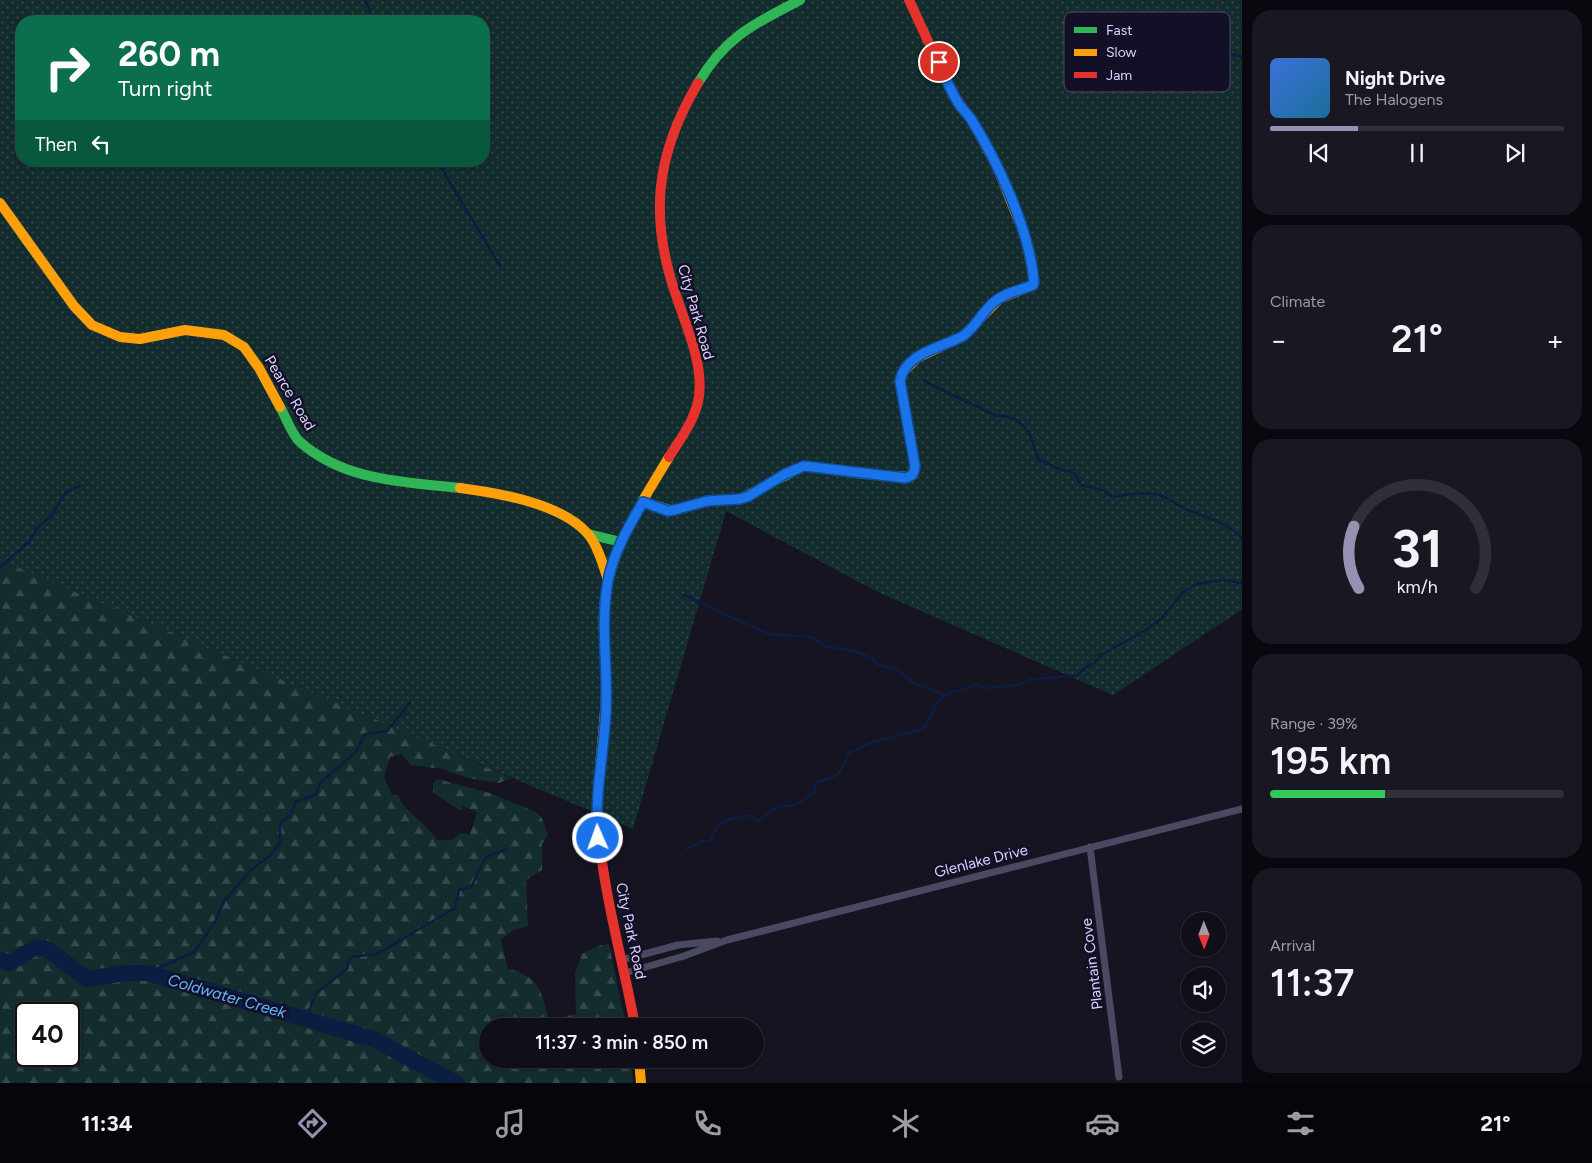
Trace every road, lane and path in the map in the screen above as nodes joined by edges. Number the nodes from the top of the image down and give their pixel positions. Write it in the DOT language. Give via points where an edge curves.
graph roads {
  1 [pos="800,0"];
  2 [pos="909,0"];
  3 [pos="0,203"];
  4 [pos="643,502"];
  5 [pos="588,534"];
  6 [pos="621,542"];
  7 [pos="608,580"];
  8 [pos="1242,809"];
  9 [pos="1090,847"];
  10 [pos="727,940"];
  11 [pos="622,960"];
  12 [pos="625,973"];
  13 [pos="633,1018"];
  14 [pos="640,1068"];
  15 [pos="1119,1077"];
  16 [pos="641,1083"];
  1 -- 4 [label="street, City Park Road" via="737,35 714,58 690,94 668,155 659,199 660,233 695,358 699,397 689,424"];
  2 -- 4 [label="street" via="951,90 999,172 1017,215 1033,285 995,301 964,334 904,367 900,381 915,466 910,477 804,466 740,499 707,501 668,511"];
  3 -- 5 [label="street, Pearce Road" via="74,306 92,325 120,337 140,339 185,330 224,335 244,347 259,368 298,440 330,463 367,477 480,491 539,504 562,515"];
  4 -- 6 [label="street, City Park Road"];
  5 -- 6 [label="street"];
  5 -- 7 [label="street, Pearce Road"];
  6 -- 7 [label="street, City Park Road"];
  7 -- 11 [label="street, City Park Road" via="606,711 597,825 603,874"];
  8 -- 9 [label="street, Glenlake Drive"];
  9 -- 10 [label="street, Glenlake Drive"];
  9 -- 15 [label="street, Plantain Cove"];
  10 -- 11 [label="street, Glenlake Drive" via="678,945"];
  10 -- 12 [label="street, Glenlake Drive"];
  11 -- 12 [label="street, City Park Road"];
  12 -- 13 [label="street, City Park Road"];
  14 -- 16 [label="street"];
}
